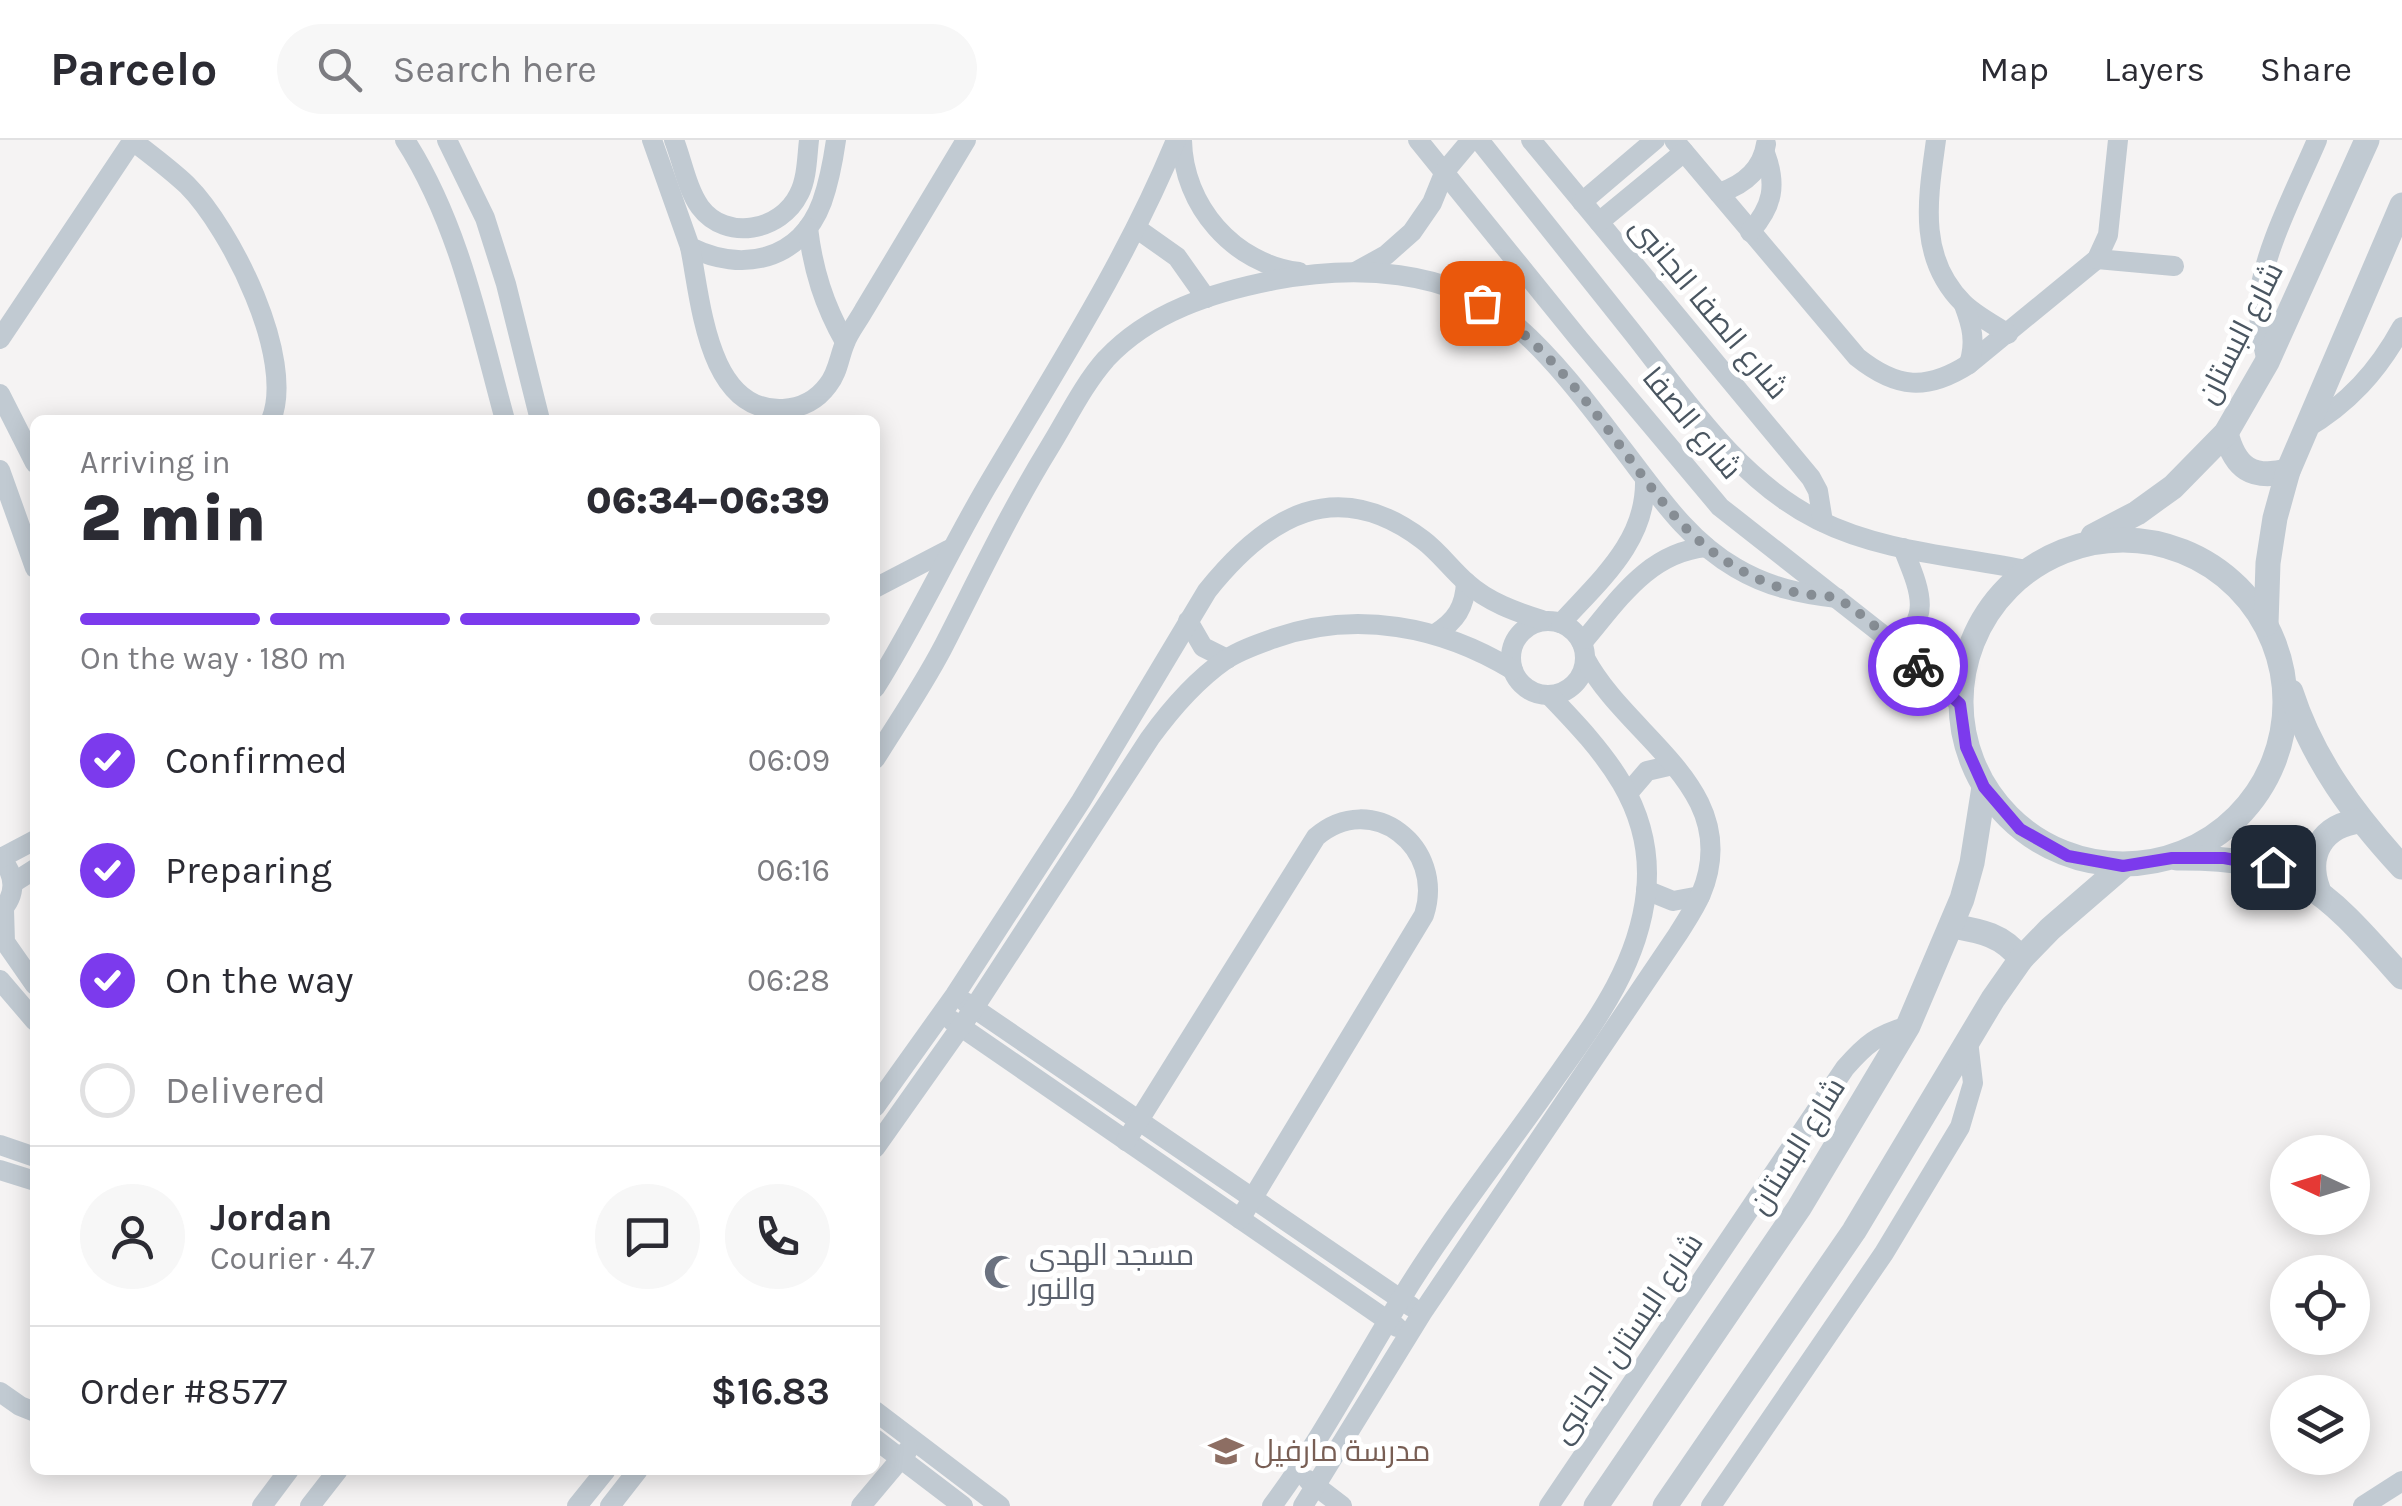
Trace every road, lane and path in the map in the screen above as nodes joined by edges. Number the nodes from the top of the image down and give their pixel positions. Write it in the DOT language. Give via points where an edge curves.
graph roads {
  1 [pos="133,140"];
  2 [pos="404,140"];
  3 [pos="447,140"];
  4 [pos="468,140"];
  5 [pos="652,140"];
  6 [pos="674,140"];
  7 [pos="809,140"];
  8 [pos="836,140"];
  9 [pos="966,140"];
  10 [pos="1179,140"];
  11 [pos="1418,140"];
  12 [pos="1471,140"];
  13 [pos="1479,140"];
  14 [pos="1531,140"];
  15 [pos="1655,140"];
  16 [pos="1936,140"];
  17 [pos="2118,140"];
  18 [pos="2317,140"];
  19 [pos="2367,140"];
  20 [pos="1679,146"];
  21 [pos="1765,146"];
  22 [pos="461,166"];
  23 [pos="805,172"];
  24 [pos="1444,172"];
  25 [pos="829,178"];
  26 [pos="1719,194"];
  27 [pos="1582,202"];
  28 [pos="2402,205"];
  29 [pos="689,208"];
  30 [pos="1599,222"];
  31 [pos="808,228"];
  32 [pos="1136,228"];
  33 [pos="1750,232"];
  34 [pos="690,247"];
  35 [pos="2098,259"];
  36 [pos="2174,266"];
  37 [pos="1356,272"];
  38 [pos="1314,274"];
  39 [pos="506,284"];
  40 [pos="470,295"];
  41 [pos="1206,298"];
  42 [pos="1964,305"];
  43 [pos="2402,327"];
  44 [pos="2008,334"];
  45 [pos="0,339"];
  46 [pos="1579,340"];
  47 [pos="845,342"];
  48 [pos="1552,362"];
  49 [pos="2267,362"];
  50 [pos="1969,364"];
  51 [pos="0,394"];
  52 [pos="274,415"];
  53 [pos="504,415"];
  54 [pos="539,415"];
  55 [pos="2303,430"];
  56 [pos="2226,433"];
  57 [pos="30,453"];
  58 [pos="0,470"];
  59 [pos="2288,471"];
  60 [pos="1645,480"];
  61 [pos="1822,522"];
  62 [pos="1706,547"];
  63 [pos="2072,547"];
  64 [pos="1902,548"];
  65 [pos="950,549"];
  66 [pos="30,554"];
  67 [pos="2026,570"];
  68 [pos="1466,582"];
  69 [pos="880,586"];
  70 [pos="1837,598"];
  71 [pos="1188,621"];
  72 [pos="1552,622"];
  73 [pos="2266,624"];
  74 [pos="1435,634"];
  75 [pos="1892,642"];
  76 [pos="1584,650"];
  77 [pos="2278,653"];
  78 [pos="1226,659"];
  79 [pos="1513,670"];
  80 [pos="880,679"];
  81 [pos="1549,695"];
  82 [pos="1960,704"];
  83 [pos="880,751"];
  84 [pos="1673,766"];
  85 [pos="1984,787"];
  86 [pos="1629,792"];
  87 [pos="2360,821"];
  88 [pos="30,842"];
  89 [pos="0,857"];
  90 [pos="2172,858"];
  91 [pos="2123,866"];
  92 [pos="2402,867"];
  93 [pos="30,873"];
  94 [pos="14,883"];
  95 [pos="2318,889"];
  96 [pos="1646,890"];
  97 [pos="1700,896"];
  98 [pos="2,911"];
  99 [pos="1952,926"];
  100 [pos="2021,959"];
  101 [pos="2402,976"];
  102 [pos="30,978"];
  103 [pos="0,980"];
  104 [pos="955,994"];
  105 [pos="974,1008"];
  106 [pos="942,1013"];
  107 [pos="30,1015"];
  108 [pos="1908,1026"];
  109 [pos="961,1027"];
  110 [pos="1968,1042"];
  111 [pos="880,1100"];
  112 [pos="1140,1121"];
  113 [pos="880,1141"];
  114 [pos="1126,1141"];
  115 [pos="0,1146"];
  116 [pos="30,1155"];
  117 [pos="0,1170"];
  118 [pos="30,1179"];
  119 [pos="1252,1198"];
  120 [pos="1240,1219"];
  121 [pos="1401,1299"];
  122 [pos="1422,1313"];
  123 [pos="1389,1322"];
  124 [pos="1408,1336"];
  125 [pos="0,1392"];
  126 [pos="30,1410"];
  127 [pos="880,1415"];
  128 [pos="915,1441"];
  129 [pos="880,1443"];
  130 [pos="900,1458"];
  131 [pos="1297,1471"];
  132 [pos="285,1475"];
  133 [pos="334,1475"];
  134 [pos="602,1475"];
  135 [pos="634,1475"];
  136 [pos="2402,1481"];
  137 [pos="1317,1486"];
  138 [pos="1277,1499"];
  139 [pos="262,1506"];
  140 [pos="310,1506"];
  141 [pos="578,1506"];
  142 [pos="610,1506"];
  143 [pos="860,1506"];
  144 [pos="963,1506"];
  145 [pos="1000,1506"];
  146 [pos="1302,1506"];
  147 [pos="1342,1506"];
  148 [pos="1549,1506"];
  149 [pos="1596,1506"];
  150 [pos="1665,1506"];
  151 [pos="1711,1506"];
  152 [pos="2363,1506"];
  1 -- 45 [label="street"];
  1 -- 52 [label="street" via="188,186 244,268 274,361"];
  2 -- 40 [label="street" via="437,200"];
  3 -- 22 [label="street"];
  4 -- 22 [label="street"];
  5 -- 29 [label="street"];
  6 -- 29 [label="street"];
  7 -- 23 [label="street"];
  8 -- 25 [label="street"];
  9 -- 47 [label="street"];
  10 -- 32 [label="street"];
  10 -- 38 [label="street" via="1188,180 1216,228 1261,262"];
  11 -- 24 [label="street, شارع الصفا"];
  12 -- 24 [label="street"];
  13 -- 61 [label="street, شارع الصفا" via="1719,437 1760,482"];
  14 -- 27 [label="street, شارع الصفا الجانبى"];
  15 -- 27 [label="street"];
  16 -- 42 [label="street" via="1928,230 1946,283"];
  17 -- 35 [label="street" via="2108,235"];
  18 -- 49 [label="street" via="2265,267 2259,298"];
  19 -- 49 [label="street, شارع البستان"];
  20 -- 26 [label="street"];
  20 -- 30 [label="street"];
  21 -- 26 [label="street" via="1747,180"];
  21 -- 33 [label="street" via="1772,195"];
  22 -- 39 [label="street"];
  23 -- 25 [label="street"];
  23 -- 29 [label="street" via="790,210 754,228 733,228"];
  24 -- 37 [label="street" via="1412,232"];
  24 -- 46 [label="street, شارع الصفا"];
  25 -- 31 [label="street"];
  26 -- 33 [label="street"];
  27 -- 30 [label="street, شارع الصفا الجانبى"];
  28 -- 55 [label="street"];
  29 -- 34 [label="street"];
  30 -- 61 [label="street, شارع الصفا الجانبى" via="1811,478"];
  31 -- 34 [label="street" via="782,250 752,260 730,261"];
  31 -- 47 [label="street" via="816,276"];
  32 -- 41 [label="street" via="1177,257"];
  32 -- 65 [label="street"];
  33 -- 50 [label="street" via="1877,373 1924,384"];
  34 -- 47 [label="street" via="710,348 736,393 753,404 794,408 814,399 830,384"];
  35 -- 36 [label="street"];
  35 -- 44 [label="street"];
  37 -- 38 [label="street"];
  37 -- 48 [label="street" via="1452,288 1510,320"];
  38 -- 41 [label="street"];
  39 -- 40 [label="street"];
  39 -- 54 [label="street"];
  40 -- 53 [label="street"];
  41 -- 83 [label="street" via="1150,322 1104,362 1022,493 942,649"];
  42 -- 44 [label="street"];
  42 -- 50 [label="street" via="1972,326"];
  43 -- 55 [label="street" via="2362,385"];
  44 -- 50 [label="street"];
  46 -- 48 [label="street"];
  46 -- 70 [label="street, شارع الصفا" via="1720,506"];
  48 -- 60 [label="street"];
  49 -- 56 [label="street, شارع البستان"];
  51 -- 57 [label="street"];
  55 -- 59 [label="street"];
  56 -- 59 [label="street" via="2232,454 2247,470 2268,476"];
  56 -- 63 [label="street, شارع البستان" via="2137,513"];
  58 -- 66 [label="street"];
  59 -- 73 [label="street" via="2268,563"];
  60 -- 62 [label="street"];
  60 -- 72 [label="street" via="1634,537"];
  61 -- 64 [label="street, شارع الصفا"];
  62 -- 70 [label="street" via="1767,584"];
  62 -- 76 [label="street" via="1674,553 1642,573"];
  63 -- 67 [label="street"];
  63 -- 73 [label="street" via="2116,538 2189,554 2239,587"];
  64 -- 67 [label="street, شارع الصفا"];
  64 -- 75 [label="street" via="1920,612 1915,626"];
  65 -- 69 [label="street"];
  65 -- 80 [label="street"];
  67 -- 82 [label="street" via="1990,607 1968,653"];
  68 -- 71 [label="street" via="1427,542 1378,512 1319,508 1258,536"];
  68 -- 72 [label="street" via="1502,606"];
  68 -- 74 [label="street" via="1459,613"];
  70 -- 75 [label="street, شارع الصفا"];
  71 -- 78 [label="street" via="1203,646"];
  71 -- 104 [label="street"];
  72 -- 76 [label="street" via="1574,631"];
  72 -- 79 [label="street" via="1530,625 1513,644"];
  73 -- 77 [label="street"];
  74 -- 78 [label="street" via="1375,624 1314,628"];
  74 -- 79 [label="street"];
  75 -- 82 [label="street, شارع الصفا"];
  76 -- 81 [label="street" via="1574,684"];
  76 -- 84 [label="street" via="1604,691"];
  77 -- 87 [label="street" via="2324,770"];
  77 -- 90 [label="street" via="2286,703 2278,754 2254,799 2218,835"];
  78 -- 105 [label="street" via="1169,711"];
  79 -- 81 [label="street" via="1521,684"];
  81 -- 86 [label="street"];
  82 -- 85 [label="street" via="1966,747"];
  84 -- 86 [label="street" via="1647,772"];
  84 -- 97 [label="street" via="1708,816 1711,850"];
  85 -- 91 [label="street" via="2020,829 2068,856"];
  85 -- 99 [label="street, شارع البستان" via="1972,863"];
  86 -- 96 [label="street" via="1644,839"];
  87 -- 92 [label="street"];
  87 -- 95 [label="street" via="2323,837 2312,862"];
  88 -- 89 [label="street"];
  89 -- 94 [label="street"];
  90 -- 91 [label="street"];
  90 -- 95 [label="street" via="2273,867"];
  91 -- 100 [label="street"];
  93 -- 94 [label="street"];
  94 -- 98 [label="street"];
  95 -- 101 [label="street"];
  96 -- 97 [label="street" via="1672,901"];
  96 -- 121 [label="street" via="1624,975"];
  97 -- 122 [label="street"];
  98 -- 102 [label="street" via="6,942"];
  99 -- 100 [label="street" via="1996,936"];
  99 -- 108 [label="street, شارع البستان"];
  100 -- 110 [label="street"];
  103 -- 107 [label="street"];
  104 -- 105 [label="street"];
  104 -- 106 [label="street"];
  105 -- 109 [label="street"];
  105 -- 112 [label="street"];
  106 -- 109 [label="street"];
  106 -- 111 [label="street"];
  108 -- 148 [label="street, شارع البستان الجانبى" via="1882,1033 1845,1068"];
  108 -- 149 [label="street, شارع البستان" via="1789,1223"];
  109 -- 113 [label="street"];
  109 -- 114 [label="street"];
  110 -- 150 [label="street" via="1854,1231"];
  110 -- 151 [label="street" via="1973,1083 1960,1127 1884,1253"];
  112 -- 114 [label="street"];
  112 -- 119 [label="street"];
  112 -- 119 [label="street" via="1316,836 1348,820 1390,826 1421,856 1428,876 1424,914"];
  114 -- 120 [label="street"];
  115 -- 116 [label="street"];
  117 -- 118 [label="street"];
  119 -- 120 [label="street"];
  119 -- 121 [label="street"];
  120 -- 123 [label="street"];
  121 -- 122 [label="street"];
  121 -- 123 [label="street"];
  122 -- 124 [label="street"];
  123 -- 124 [label="street"];
  123 -- 131 [label="street"];
  124 -- 137 [label="street"];
  125 -- 126 [label="street"];
  127 -- 128 [label="street"];
  128 -- 130 [label="street"];
  128 -- 145 [label="street"];
  129 -- 130 [label="street"];
  130 -- 143 [label="street"];
  130 -- 144 [label="street"];
  131 -- 137 [label="street"];
  131 -- 138 [label="street"];
  132 -- 139 [label="street"];
  133 -- 140 [label="street"];
  134 -- 141 [label="street"];
  135 -- 142 [label="street"];
  136 -- 152 [label="street"];
  137 -- 146 [label="street"];
  137 -- 147 [label="street"];
  138 -- 146 [label="street"];
}
